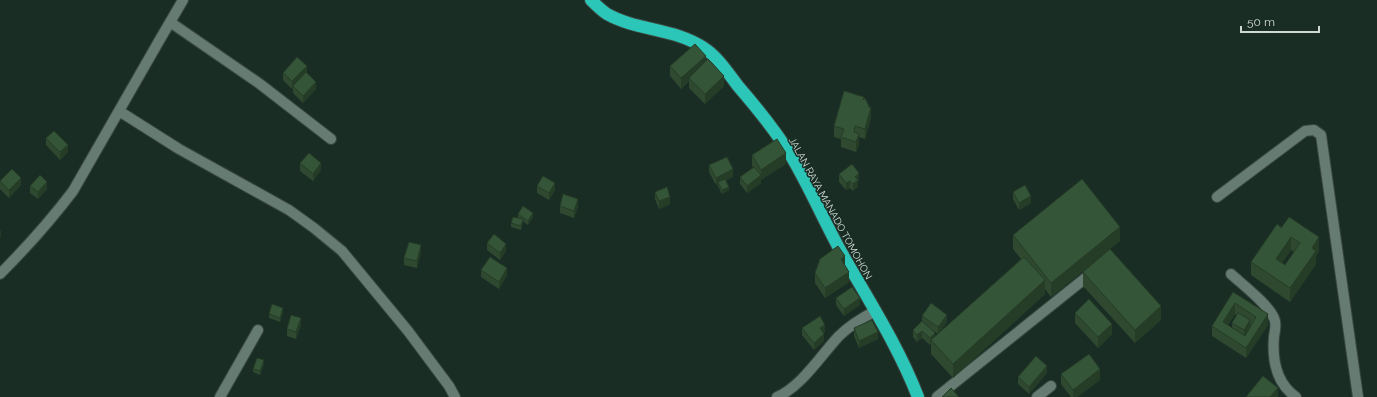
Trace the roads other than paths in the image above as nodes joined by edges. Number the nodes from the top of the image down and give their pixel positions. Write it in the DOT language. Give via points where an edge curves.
graph roads {
  1 [pos="184,0"];
  2 [pos="591,0"];
  3 [pos="170,22"];
  4 [pos="119,111"];
  5 [pos="331,139"];
  6 [pos="1217,197"];
  7 [pos="1101,265"];
  8 [pos="0,274"];
  9 [pos="1231,274"];
  10 [pos="875,311"];
  11 [pos="258,330"];
  12 [pos="1051,386"];
  13 [pos="1292,396"];
  14 [pos="220,397"];
  15 [pos="455,397"];
  16 [pos="777,397"];
  17 [pos="918,397"];
  18 [pos="937,397"];
  19 [pos="1037,397"];
  20 [pos="1358,397"];
  1 -- 3 [label="street"];
  2 -- 10 [label="highway, JALAN RAYA MANADO TOMOHON" via="607,14 684,38 714,56 758,109 790,155"];
  3 -- 4 [label="street"];
  3 -- 5 [label="street" via="260,84"];
  4 -- 8 [label="street" via="73,191"];
  4 -- 15 [label="street" via="179,149 289,210 342,251 408,331"];
  6 -- 20 [label="street" via="1305,131 1314,130 1321,135"];
  7 -- 18 [label="street"];
  9 -- 13 [label="street" via="1271,311 1275,320 1275,364 1279,378"];
  10 -- 16 [label="street" via="852,323 791,389"];
  10 -- 17 [label="highway, JALAN RAYA MANADO TOMOHON"];
  11 -- 14 [label="street"];
  12 -- 19 [label="street"];
}
